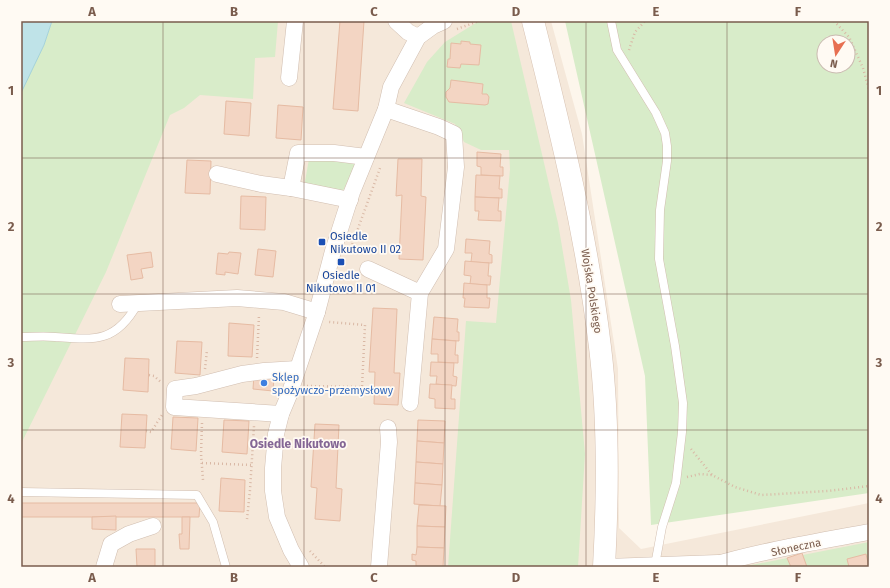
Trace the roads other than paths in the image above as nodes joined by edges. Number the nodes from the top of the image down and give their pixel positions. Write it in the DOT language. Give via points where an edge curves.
graph roads {
  1 [pos="296,21"];
  2 [pos="396,21"];
  3 [pos="534,21"];
  4 [pos="611,21"];
  5 [pos="448,25"];
  6 [pos="418,37"];
  7 [pos="289,78"];
  8 [pos="386,109"];
  9 [pos="366,157"];
  10 [pos="217,174"];
  11 [pos="291,188"];
  12 [pos="350,200"];
  13 [pos="368,269"];
  14 [pos="420,293"];
  15 [pos="138,302"];
  16 [pos="120,304"];
  17 [pos="323,314"];
  18 [pos="21,337"];
  19 [pos="303,374"];
  20 [pos="410,403"];
  21 [pos="281,414"];
  22 [pos="388,428"];
  23 [pos="21,492"];
  24 [pos="153,526"];
  25 [pos="869,532"];
  26 [pos="723,562"];
  27 [pos="655,565"];
  28 [pos="104,567"];
  29 [pos="226,567"];
  30 [pos="301,567"];
  31 [pos="379,567"];
  32 [pos="605,567"];
  33 [pos="707,567"];
  1 -- 7 [label="street"];
  2 -- 6 [label="street"];
  3 -- 32 [label="street, Wojska Polskiego" via="574,192 596,313 607,463"];
  4 -- 27 [label="lane" via="618,50 665,132 667,161 660,210 659,258 683,403 676,483 662,527"];
  5 -- 6 [label="street" via="433,26"];
  6 -- 8 [label="street" via="391,87"];
  8 -- 9 [label="street"];
  8 -- 14 [label="street" via="454,134 456,167 446,249"];
  9 -- 11 [label="street" via="334,153 298,153"];
  9 -- 12 [label="street"];
  10 -- 11 [label="street"];
  11 -- 12 [label="street"];
  12 -- 17 [label="street" via="334,251"];
  13 -- 14 [label="street"];
  14 -- 20 [label="street"];
  15 -- 16 [label="street"];
  15 -- 17 [label="street" via="237,298 284,302"];
  15 -- 18 [label="lane" via="131,316 118,330 102,337"];
  17 -- 19 [label="street"];
  19 -- 21 [label="street" via="289,395"];
  19 -- 21 [label="street" via="257,372 175,389 174,407"];
  21 -- 30 [label="street" via="276,434 273,491 277,518"];
  22 -- 31 [label="street"];
  23 -- 29 [label="lane" via="197,495 213,522"];
  24 -- 28 [label="street" via="129,534 111,544"];
  25 -- 26 [label="street, Słoneczna"];
  26 -- 27 [label="street, Słoneczna"];
  26 -- 33 [label="street, Słoneczna"];
  27 -- 32 [label="street, Słoneczna"];
}
